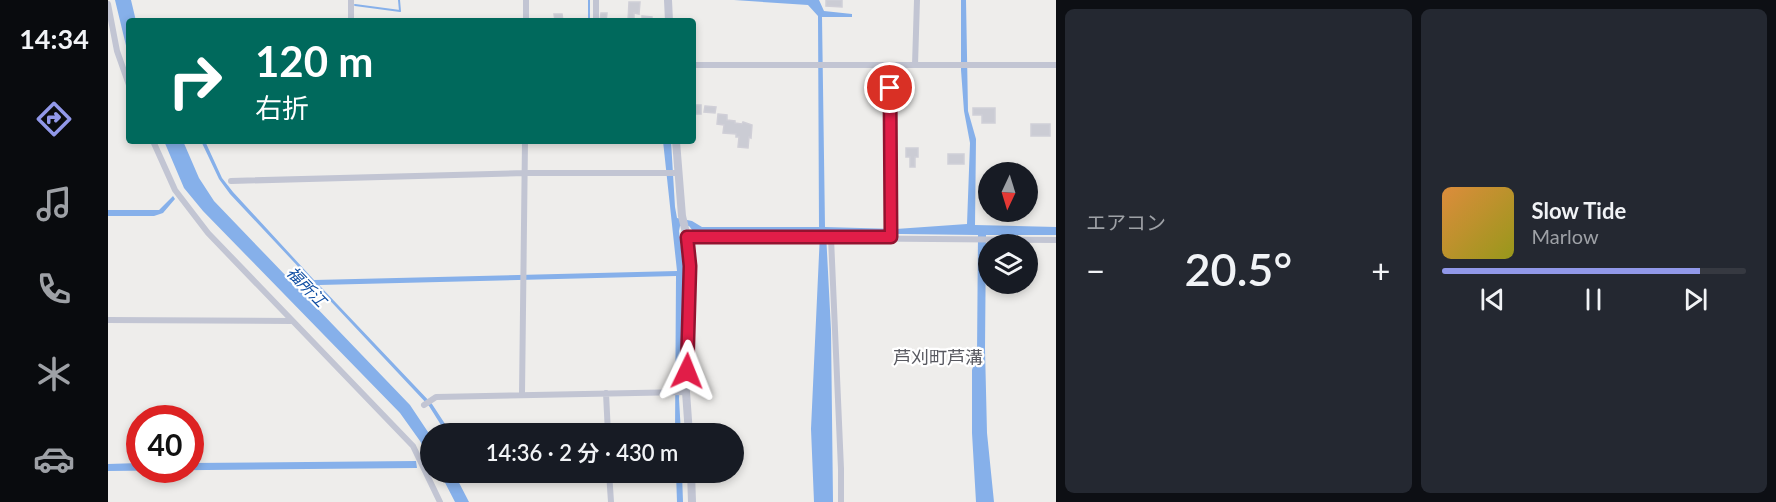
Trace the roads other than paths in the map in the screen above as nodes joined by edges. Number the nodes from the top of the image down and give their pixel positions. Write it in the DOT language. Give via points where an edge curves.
graph roads {
  1 [pos="351,0"];
  2 [pos="526,0"];
  3 [pos="596,0"];
  4 [pos="668,0"];
  5 [pos="917,0"];
  6 [pos="108,4"];
  7 [pos="351,18"];
  8 [pos="526,18"];
  9 [pos="596,18"];
  10 [pos="669,18"];
  11 [pos="696,65"];
  12 [pos="890,65"];
  13 [pos="915,65"];
  14 [pos="1056,65"];
  15 [pos="126,76"];
  16 [pos="154,144"];
  17 [pos="525,144"];
  18 [pos="676,144"];
  19 [pos="678,172"];
  20 [pos="525,173"];
  21 [pos="231,181"];
  22 [pos="686,232"];
  23 [pos="891,237"];
  24 [pos="826,238"];
  25 [pos="1056,240"];
  26 [pos="108,320"];
  27 [pos="292,321"];
  28 [pos="686,392"];
  29 [pos="606,393"];
  30 [pos="522,394"];
  31 [pos="424,405"];
  32 [pos="607,423"];
  33 [pos="687,423"];
  34 [pos="610,483"];
  35 [pos="691,483"];
  36 [pos="440,502"];
  37 [pos="611,502"];
  38 [pos="692,502"];
  39 [pos="841,502"];
  1 -- 7 [label="street"];
  2 -- 8 [label="street"];
  3 -- 9 [label="street"];
  4 -- 10 [label="street"];
  5 -- 13 [label="street"];
  6 -- 15 [label="street"];
  11 -- 12 [label="street"];
  12 -- 13 [label="street"];
  12 -- 23 [label="street"];
  13 -- 14 [label="street"];
  16 -- 27 [label="street" via="175,190 208,233"];
  17 -- 20 [label="street"];
  18 -- 19 [label="street"];
  19 -- 20 [label="street"];
  19 -- 22 [label="street"];
  20 -- 21 [label="street"];
  20 -- 30 [label="street"];
  22 -- 24 [label="street"];
  22 -- 28 [label="street" via="690,266"];
  23 -- 24 [label="street"];
  23 -- 25 [label="street"];
  24 -- 39 [label="street"];
  26 -- 27 [label="street"];
  27 -- 36 [label="street" via="413,446"];
  28 -- 29 [label="street"];
  28 -- 33 [label="street"];
  29 -- 30 [label="street"];
  29 -- 32 [label="street"];
  30 -- 31 [label="street" via="436,397"];
  34 -- 37 [label="street"];
  35 -- 38 [label="street"];
}
